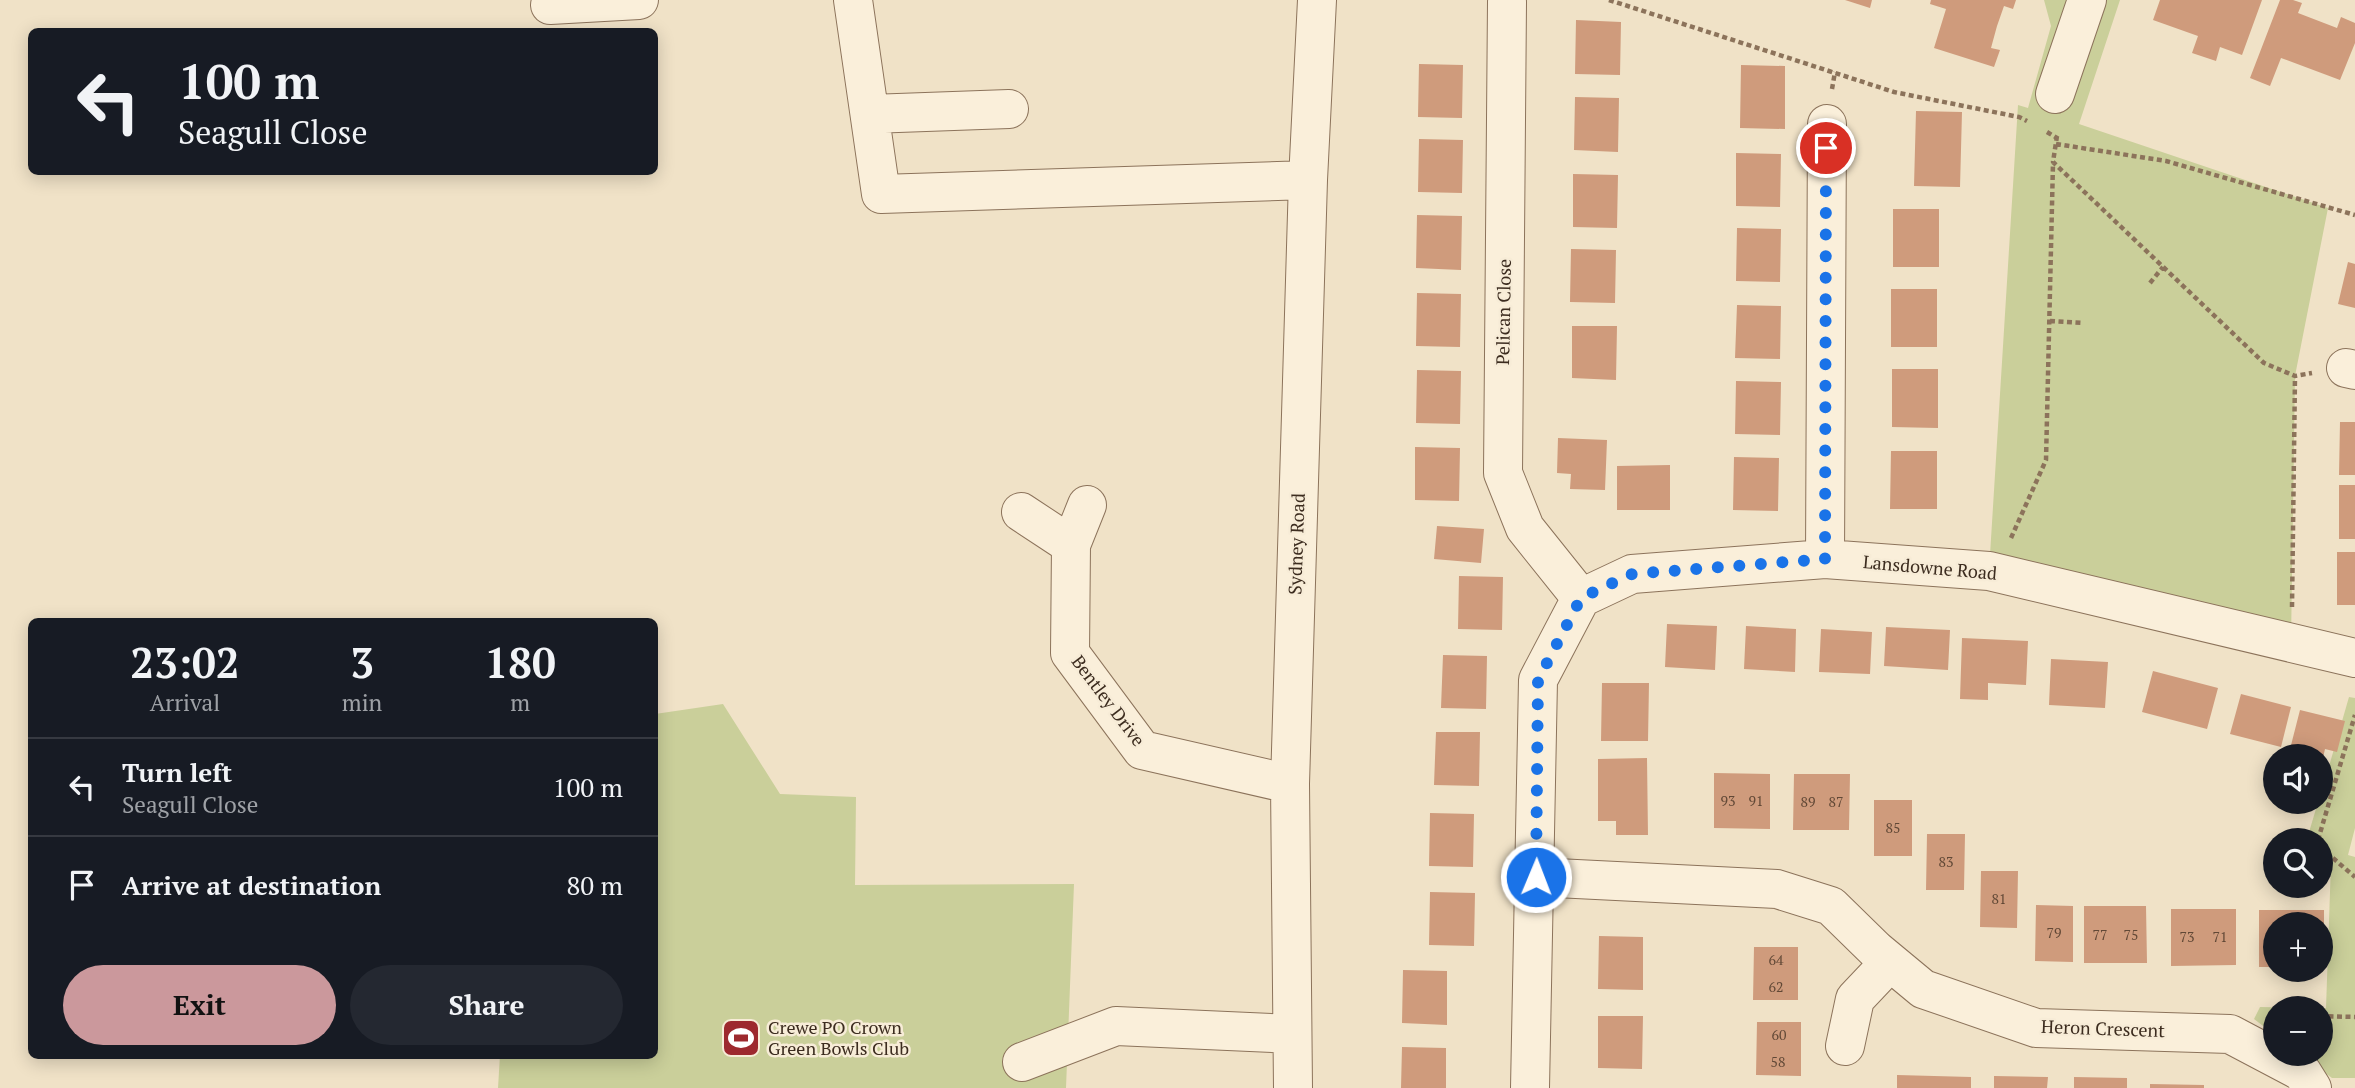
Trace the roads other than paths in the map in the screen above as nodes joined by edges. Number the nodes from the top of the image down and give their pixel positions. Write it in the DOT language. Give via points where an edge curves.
graph roads {
  1 [pos="639,0"];
  2 [pos="853,0"];
  3 [pos="1317,0"];
  4 [pos="2087,0"];
  5 [pos="1507,2"];
  6 [pos="550,5"];
  7 [pos="2055,94"];
  8 [pos="1009,109"];
  9 [pos="870,114"];
  10 [pos="1827,124"];
  11 [pos="1308,180"];
  12 [pos="1087,505"];
  13 [pos="1021,512"];
  14 [pos="1071,545"];
  15 [pos="1825,559"];
  16 [pos="1581,598"];
  17 [pos="2355,658"];
  18 [pos="1290,784"];
  19 [pos="1536,877"];
  20 [pos="1890,962"];
  21 [pos="1292,1034"];
  22 [pos="1845,1046"];
  23 [pos="1021,1062"];
  24 [pos="1293,1088"];
  25 [pos="1530,1088"];
  26 [pos="2312,1088"];
  1 -- 6 [label="street"];
  2 -- 9 [label="street"];
  3 -- 11 [label="street, Sydney Road"];
  4 -- 7 [label="street"];
  5 -- 16 [label="street, Pelican Close" via="1503,473 1525,528"];
  8 -- 9 [label="street"];
  9 -- 11 [label="street" via="881,194"];
  10 -- 15 [label="street"];
  11 -- 18 [label="street, Sydney Road"];
  12 -- 14 [label="street, Bentley Drive"];
  13 -- 14 [label="street"];
  14 -- 18 [label="street, Bentley Drive" via="1070,653 1142,750"];
  15 -- 16 [label="street, Lansdowne Road" via="1632,574"];
  15 -- 17 [label="street, Lansdowne Road" via="1996,573"];
  16 -- 19 [label="street" via="1538,680"];
  18 -- 21 [label="street, Sydney Road"];
  19 -- 20 [label="street, Heron Crescent" via="1777,889 1831,906"];
  19 -- 25 [label="street"];
  20 -- 22 [label="street" via="1855,999"];
  20 -- 26 [label="street, Heron Crescent" via="1923,989 2036,1028 2230,1034 2302,1072"];
  21 -- 23 [label="street" via="1116,1026"];
  21 -- 24 [label="street, Sydney Road"];
}
